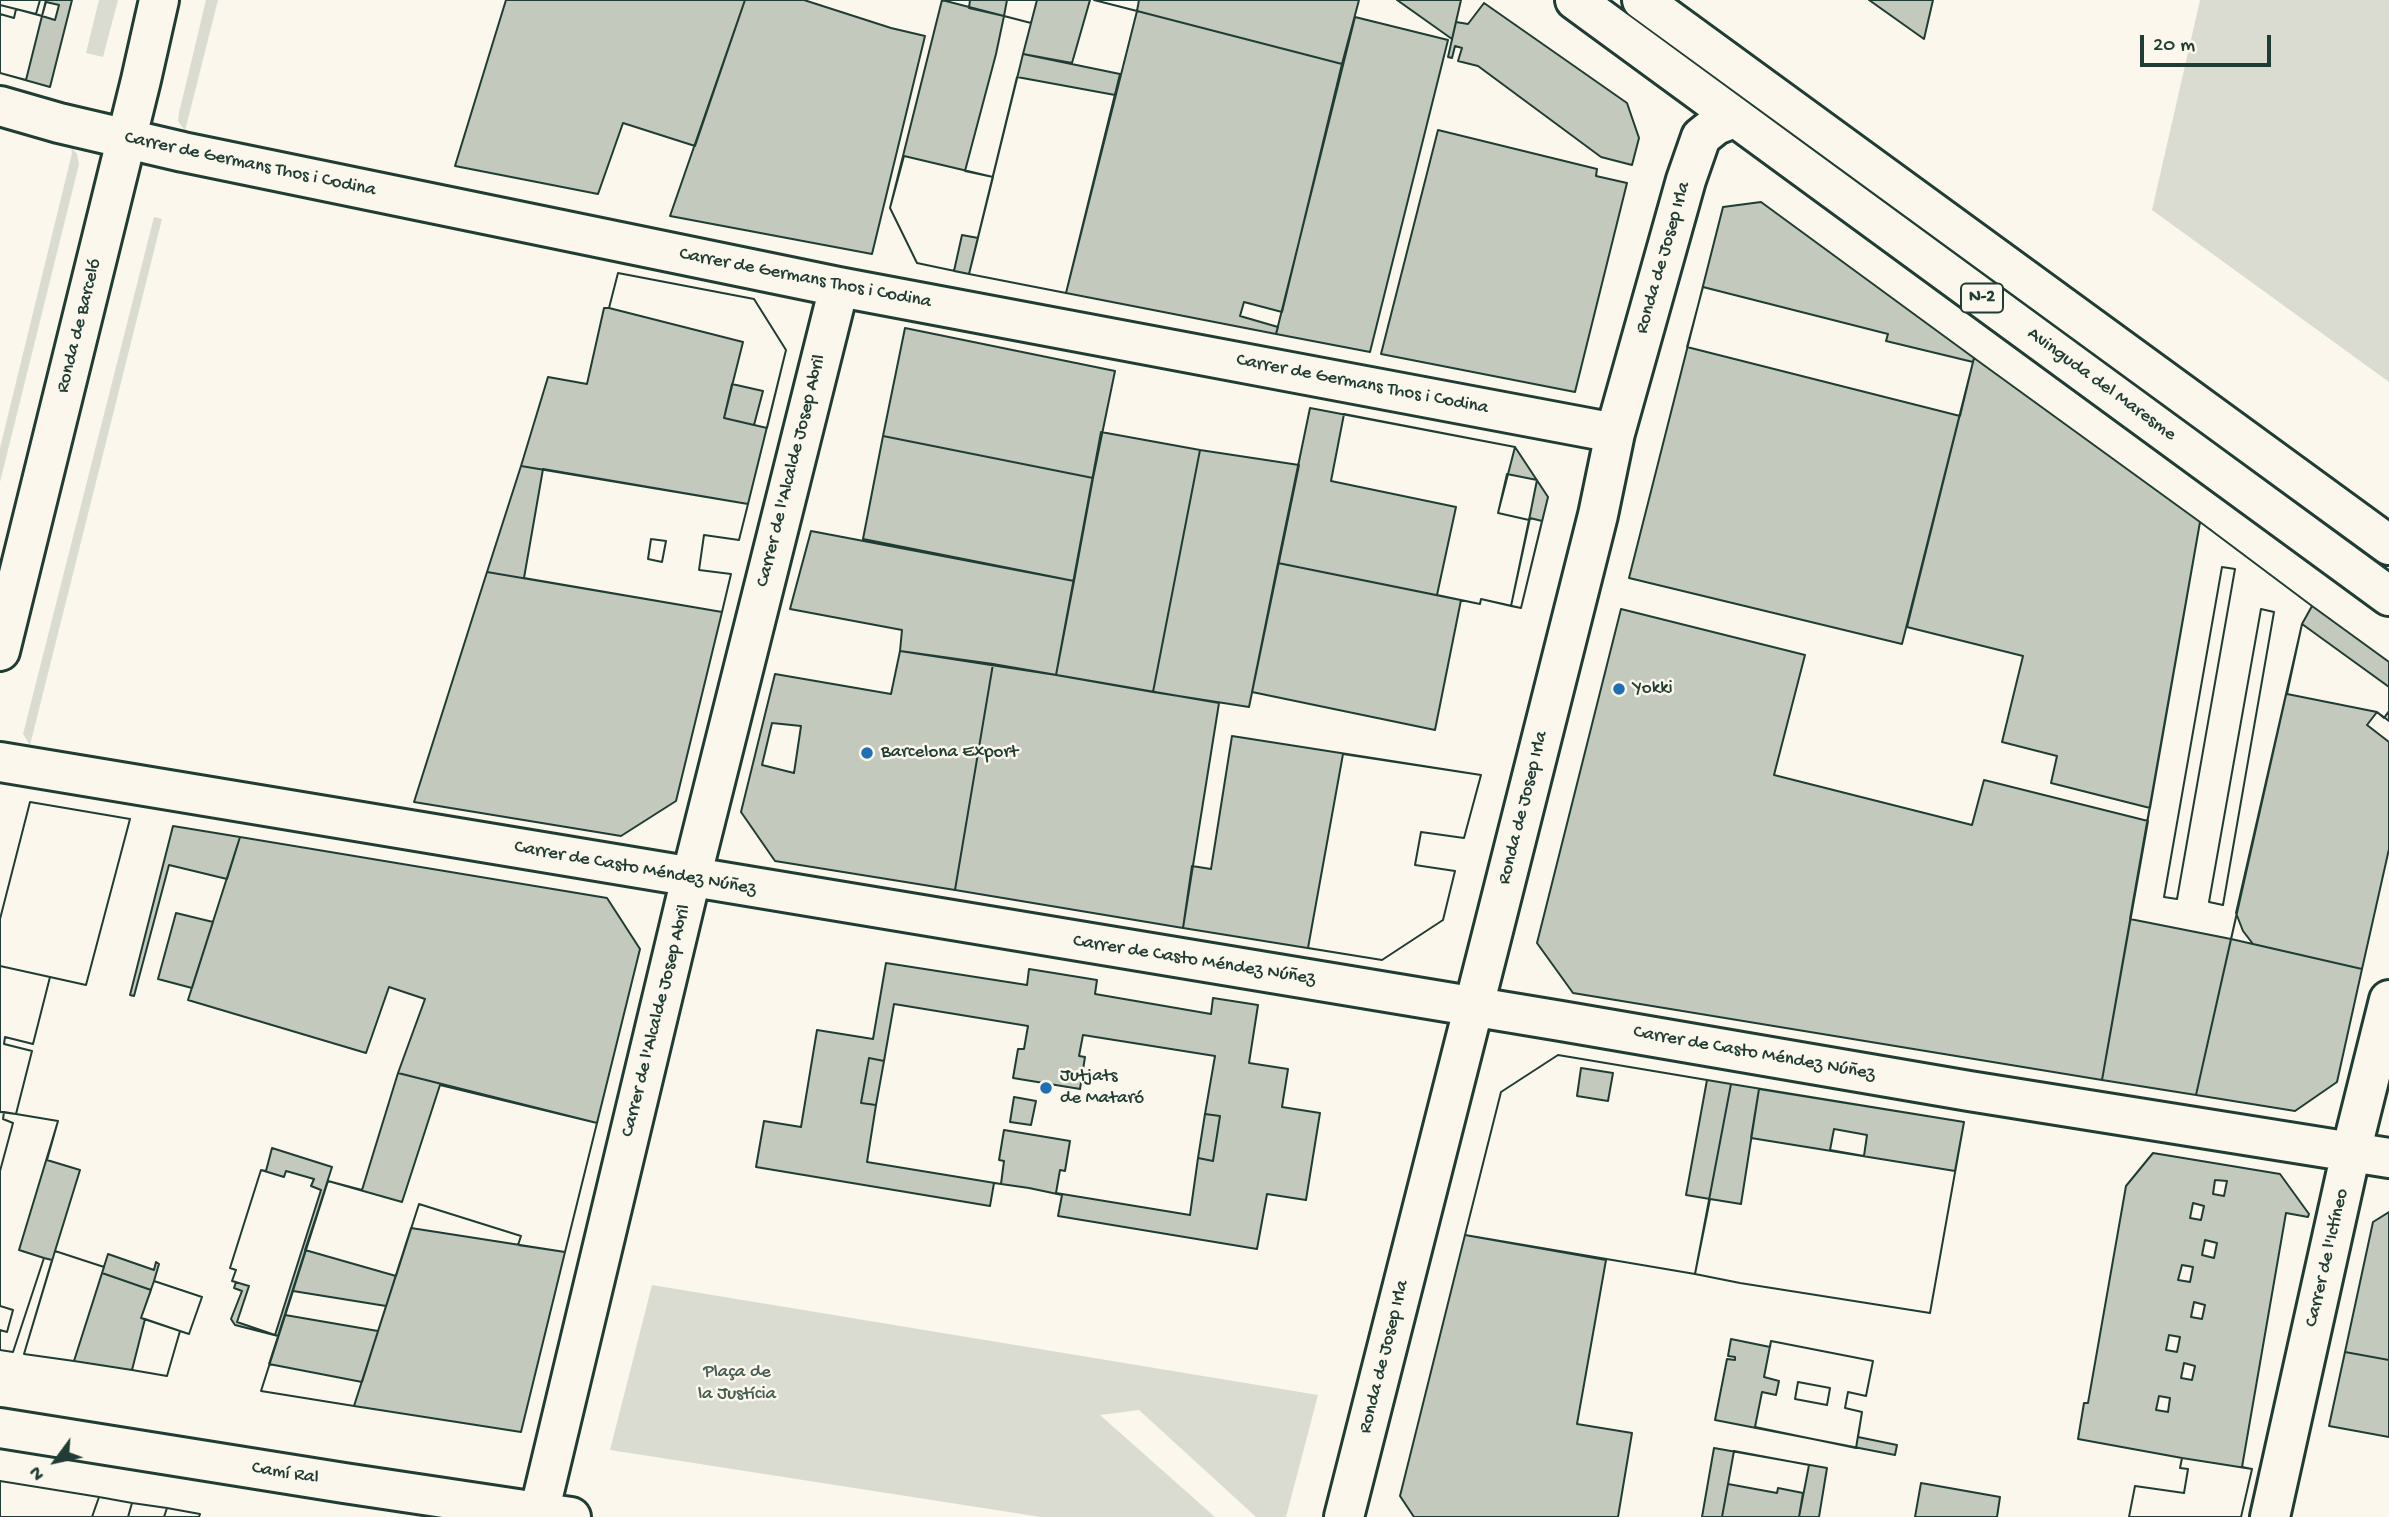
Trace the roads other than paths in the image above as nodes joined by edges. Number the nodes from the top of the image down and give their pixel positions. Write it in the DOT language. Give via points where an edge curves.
graph roads {
  1 [pos="159,0"];
  2 [pos="1575,0"];
  3 [pos="1642,0"];
  4 [pos="0,106"];
  5 [pos="1734,118"];
  6 [pos="127,139"];
  7 [pos="839,287"];
  8 [pos="1615,433"];
  9 [pos="2389,545"];
  10 [pos="2389,596"];
  11 [pos="0,651"];
  12 [pos="0,762"];
  13 [pos="691,878"];
  14 [pos="2389,1000"];
  15 [pos="1474,1007"];
  16 [pos="2351,1152"];
  17 [pos="2389,1158"];
  18 [pos="0,1428"];
  19 [pos="549,1515"];
  20 [pos="1344,1517"];
  21 [pos="2270,1517"];
  1 -- 6 [label="street, Ronda de Barceló"];
  2 -- 5 [label="street, Avinguda del Maresme / N-2"];
  3 -- 9 [label="street, N-2"];
  4 -- 6 [label="street, Carrer de Germans Thos i Codina"];
  5 -- 8 [label="street, Ronda de Josep Irla" via="1701,137"];
  5 -- 10 [label="street, Avinguda del Maresme / N-2"];
  6 -- 7 [label="street, Carrer de Germans Thos i Codina"];
  6 -- 11 [label="street, Ronda de Barceló"];
  7 -- 8 [label="street, Carrer de Germans Thos i Codina"];
  7 -- 13 [label="street, Carrer de l'Alcalde Josep Abril"];
  8 -- 15 [label="street, Ronda de Josep Irla"];
  12 -- 13 [label="street, Carrer de Casto Méndez Núñez"];
  13 -- 15 [label="street, Carrer de Casto Méndez Núñez"];
  13 -- 19 [label="street, Carrer de l'Alcalde Josep Abril"];
  14 -- 16 [label="street, Carrer de l'Ictíneo"];
  15 -- 16 [label="street, Carrer de Casto Méndez Núñez"];
  15 -- 20 [label="street, Ronda de Josep Irla"];
  16 -- 17 [label="street, Carrer de Casto Méndez Núñez"];
  16 -- 21 [label="street, Carrer de l'Ictíneo"];
  18 -- 19 [label="street, Camí Ral"];
}
